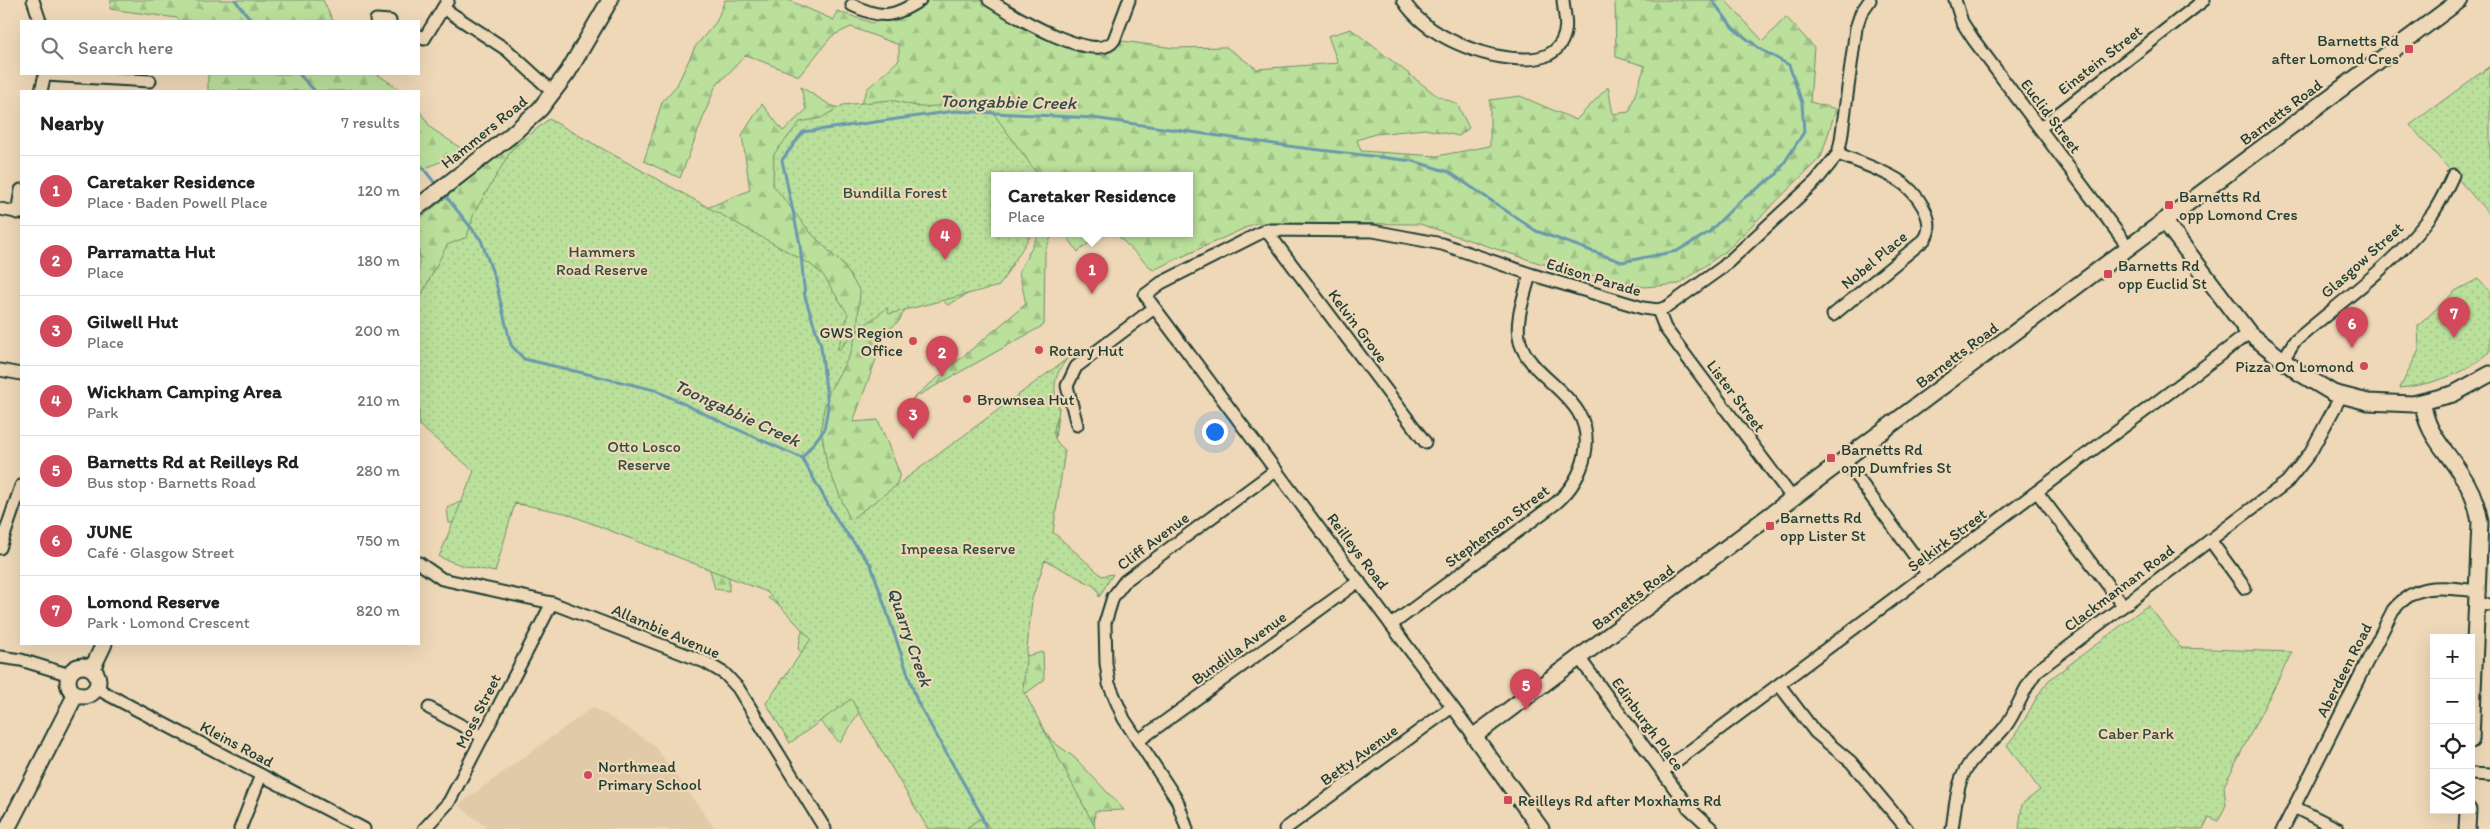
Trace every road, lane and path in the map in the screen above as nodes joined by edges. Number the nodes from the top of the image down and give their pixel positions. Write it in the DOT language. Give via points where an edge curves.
graph roads {
  1 [pos="33,0"];
  2 [pos="610,0"];
  3 [pos="920,0"];
  4 [pos="988,0"];
  5 [pos="1129,0"];
  6 [pos="1403,0"];
  7 [pos="1563,0"];
  8 [pos="1870,0"];
  9 [pos="1955,0"];
  10 [pos="2204,0"];
  11 [pos="2460,0"];
  12 [pos="445,4"];
  13 [pos="852,5"];
  14 [pos="40,20"];
  15 [pos="420,37"];
  16 [pos="45,75"];
  17 [pos="60,75"];
  18 [pos="150,81"];
  19 [pos="42,90"];
  20 [pos="554,92"];
  21 [pos="2040,128"];
  22 [pos="1838,154"];
  23 [pos="2453,175"];
  24 [pos="420,205"];
  25 [pos="0,209"];
  26 [pos="19,213"];
  27 [pos="2164,222"];
  28 [pos="1266,230"];
  29 [pos="2129,248"];
  30 [pos="1530,274"];
  31 [pos="1145,295"];
  32 [pos="1154,308"];
  33 [pos="1658,310"];
  34 [pos="1833,315"];
  35 [pos="2249,333"];
  36 [pos="2282,360"];
  37 [pos="0,370"];
  38 [pos="20,374"];
  39 [pos="2490,374"];
  40 [pos="2341,396"];
  41 [pos="2423,402"];
  42 [pos="1077,425"];
  43 [pos="1425,442"];
  44 [pos="1845,460"];
  45 [pos="1276,470"];
  46 [pos="20,489"];
  47 [pos="2038,492"];
  48 [pos="1793,499"];
  49 [pos="2210,540"];
  50 [pos="0,548"];
  51 [pos="420,565"];
  52 [pos="1928,574"];
  53 [pos="1359,581"];
  54 [pos="2245,588"];
  55 [pos="2482,600"];
  56 [pos="552,603"];
  57 [pos="2123,605"];
  58 [pos="1391,625"];
  59 [pos="104,645"];
  60 [pos="0,657"];
  61 [pos="1580,659"];
  62 [pos="92,669"];
  63 [pos="70,674"];
  64 [pos="1780,686"];
  65 [pos="96,687"];
  66 [pos="76,694"];
  67 [pos="1452,707"];
  68 [pos="429,708"];
  69 [pos="2472,724"];
  70 [pos="1474,736"];
  71 [pos="482,737"];
  72 [pos="1138,741"];
  73 [pos="1663,771"];
  74 [pos="2475,774"];
  75 [pos="261,775"];
  76 [pos="2490,775"];
  77 [pos="2294,807"];
  78 [pos="2468,814"];
  79 [pos="7,829"];
  80 [pos="240,829"];
  81 [pos="364,829"];
  82 [pos="424,829"];
  83 [pos="825,829"];
  84 [pos="1187,829"];
  85 [pos="1284,829"];
  86 [pos="1541,829"];
  87 [pos="1712,829"];
  88 [pos="1908,829"];
  89 [pos="1952,829"];
  90 [pos="2283,829"];
  91 [pos="2338,829"];
  92 [pos="2467,829"];
  1 -- 14 [label="street"];
  2 -- 20 [label="street, Hammers Road"];
  3 -- 13 [label="street" via="887,16"];
  4 -- 5 [label="street" via="1044,32 1099,48 1114,40"];
  6 -- 7 [label="street" via="1418,19 1465,46 1490,56 1525,59 1545,57 1562,41 1566,28"];
  8 -- 22 [label="street, Edison Parade" via="1856,28"];
  9 -- 21 [label="street, Euclid Street" via="1969,34"];
  10 -- 21 [label="street, Einstein Street"];
  11 -- 27 [label="street, Barnetts Road"];
  12 -- 15 [label="street" via="424,39"];
  12 -- 20 [label="street" via="507,50"];
  16 -- 19 [label="street"];
  17 -- 18 [label="street"];
  20 -- 24 [label="street, Hammers Road" via="530,119"];
  21 -- 29 [label="street, Euclid Street"];
  22 -- 33 [label="street, Edison Parade" via="1821,176 1727,264 1672,304"];
  22 -- 34 [label="street, Nobel Place" via="1900,181 1926,212 1934,228 1924,240"];
  23 -- 36 [label="street, Glasgow Street" via="2437,206 2415,235 2294,342"];
  25 -- 26 [label="street"];
  27 -- 29 [label="street, Barnetts Road"];
  27 -- 35 [label="street"];
  28 -- 30 [label="street, Edison Parade" via="1373,232 1442,244"];
  28 -- 31 [label="street, Edison Parade" via="1161,283"];
  28 -- 43 [label="street, Kelvin Grove"];
  29 -- 44 [label="street, Barnetts Road"];
  30 -- 33 [label="street, Edison Parade"];
  30 -- 58 [label="street, Stephenson Street" via="1520,313 1520,340 1526,354 1580,415 1586,441 1580,470 1569,490 1556,503"];
  31 -- 32 [label="street, Reilleys Road"];
  32 -- 42 [label="street" via="1076,367 1067,386"];
  32 -- 45 [label="street, Reilleys Road"];
  33 -- 48 [label="street, Lister Street" via="1665,328"];
  35 -- 36 [label="street"];
  35 -- 47 [label="street, Selkirk Street"];
  36 -- 40 [label="street"];
  37 -- 38 [label="street"];
  39 -- 41 [label="street" via="2458,392"];
  40 -- 41 [label="street" via="2387,404"];
  40 -- 49 [label="street, Clackmannan Road" via="2313,448 2294,475"];
  41 -- 55 [label="street" via="2426,423 2463,477 2479,514"];
  44 -- 48 [label="street, Barnetts Road"];
  44 -- 52 [label="street"];
  45 -- 53 [label="street, Reilleys Road"];
  45 -- 72 [label="street, Cliff Avenue" via="1132,575 1113,597 1105,623 1107,673 1116,704"];
  46 -- 50 [label="street"];
  47 -- 52 [label="street, Selkirk Street"];
  47 -- 57 [label="street"];
  48 -- 61 [label="street, Barnetts Road"];
  49 -- 54 [label="street"];
  49 -- 57 [label="street, Clackmannan Road"];
  51 -- 56 [label="street, Allambie Avenue" via="442,579"];
  52 -- 64 [label="street, Selkirk Street"];
  53 -- 58 [label="street, Reilleys Road"];
  53 -- 72 [label="street, Bundilla Avenue"];
  55 -- 69 [label="street"];
  55 -- 77 [label="street, Aberdeen Road" via="2427,588 2409,594 2393,610"];
  56 -- 71 [label="street, Moss Street"];
  56 -- 83 [label="street, Allambie Avenue" via="705,662 725,674 738,688"];
  57 -- 89 [label="street, Clackmannan Road" via="2033,677 2005,728 1965,770 1958,786"];
  58 -- 67 [label="street, Reilleys Road"];
  59 -- 62 [label="street"];
  60 -- 63 [label="street"];
  61 -- 70 [label="street, Barnetts Road"];
  61 -- 73 [label="street, Edinburgh Place"];
  62 -- 63 [label="street" via="80,666"];
  62 -- 65 [label="street" via="97,675"];
  63 -- 66 [label="street" via="70,688"];
  64 -- 73 [label="street, Selkirk Street"];
  64 -- 88 [label="street" via="1815,732 1855,765"];
  65 -- 66 [label="street" via="90,694"];
  65 -- 75 [label="street, Kleins Road"];
  66 -- 79 [label="street"];
  67 -- 70 [label="street, Reilleys Road"];
  67 -- 85 [label="street, Betty Avenue"];
  68 -- 71 [label="street"];
  70 -- 86 [label="street, Reilleys Road"];
  71 -- 82 [label="street, Moss Street" via="450,802"];
  72 -- 84 [label="street, Cliff Avenue" via="1177,800"];
  73 -- 87 [label="street, Edinburgh Place" via="1689,808"];
  74 -- 76 [label="street"];
  75 -- 80 [label="street"];
  75 -- 81 [label="street, Kleins Road"];
  77 -- 90 [label="street, Aberdeen Road"];
  77 -- 91 [label="street"];
  78 -- 92 [label="street"];
}
